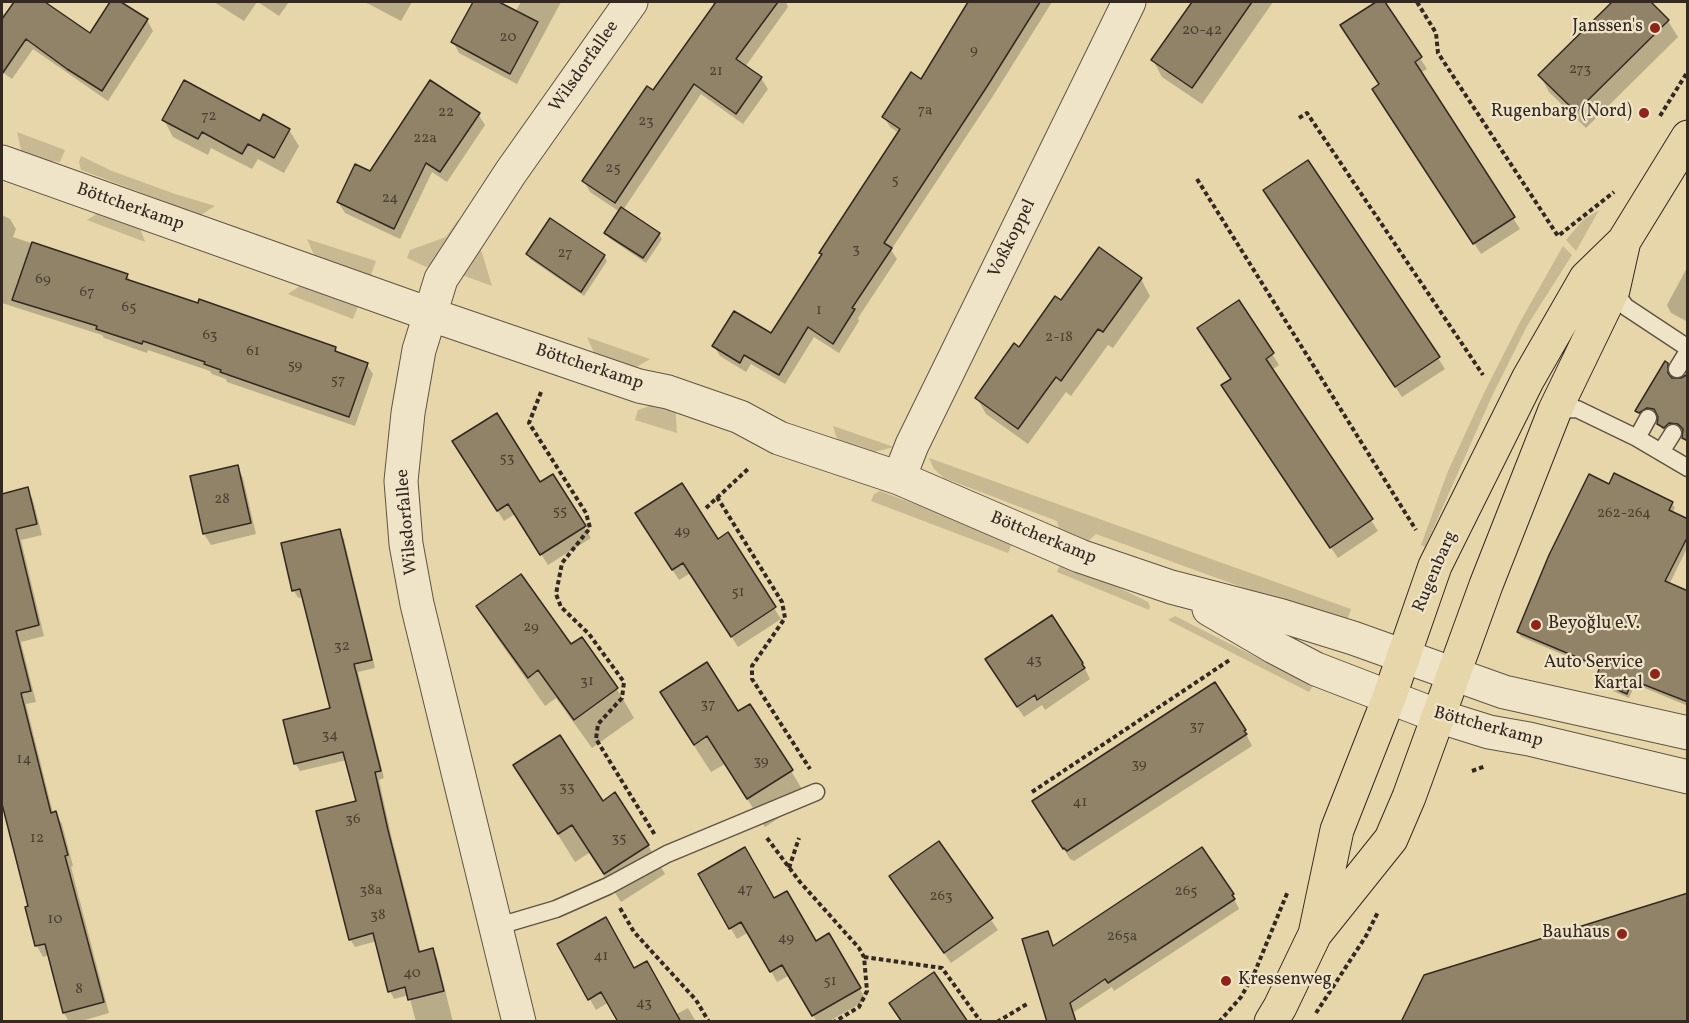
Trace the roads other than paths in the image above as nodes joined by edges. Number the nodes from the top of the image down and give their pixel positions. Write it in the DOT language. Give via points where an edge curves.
graph roads {
  1 [pos="631,2"];
  2 [pos="1129,2"];
  3 [pos="1688,137"];
  4 [pos="2,162"];
  5 [pos="1624,241"];
  6 [pos="1613,290"];
  7 [pos="429,314"];
  8 [pos="1688,350"];
  9 [pos="1677,369"];
  10 [pos="1555,410"];
  11 [pos="1648,418"];
  12 [pos="1673,433"];
  13 [pos="1637,438"];
  14 [pos="1661,452"];
  15 [pos="1688,468"];
  16 [pos="899,478"];
  17 [pos="1171,587"];
  18 [pos="1403,655"];
  19 [pos="1453,675"];
  20 [pos="1389,698"];
  21 [pos="1438,716"];
  22 [pos="1688,734"];
  23 [pos="1688,777"];
  24 [pos="816,792"];
  25 [pos="495,927"];
  26 [pos="1316,934"];
  27 [pos="519,1022"];
  28 [pos="1270,1022"];
  1 -- 7 [label="street, Wilsdorfallee" via="441,279"];
  2 -- 16 [label="street, Voßkoppel"];
  3 -- 5 [label="main road, Rugenbarg"];
  4 -- 7 [label="street, Böttcherkamp"];
  5 -- 6 [label="main road, Rugenbarg"];
  5 -- 18 [label="main road, Rugenbarg" via="1586,278 1528,379 1435,566"];
  6 -- 8 [label="lane" via="1626,307"];
  6 -- 10 [label="main road, Rugenbarg"];
  7 -- 16 [label="street, Böttcherkamp" via="740,417 779,438"];
  7 -- 25 [label="street, Wilsdorfallee" via="408,413 401,481 406,544"];
  8 -- 9 [label="lane"];
  10 -- 13 [label="lane" via="1577,409"];
  10 -- 19 [label="main road, Rugenbarg"];
  11 -- 13 [label="lane"];
  12 -- 14 [label="lane"];
  13 -- 14 [label="lane"];
  14 -- 15 [label="lane"];
  16 -- 17 [label="street, Böttcherkamp" via="1073,553"];
  17 -- 18 [label="street, Böttcherkamp" via="1282,616"];
  17 -- 20 [label="street, Böttcherkamp" via="1316,669"];
  18 -- 19 [label="street, Böttcherkamp"];
  18 -- 20 [label="main road, Rugenbarg"];
  19 -- 21 [label="main road, Rugenbarg"];
  19 -- 22 [label="street, Böttcherkamp" via="1504,692"];
  20 -- 21 [label="street, Böttcherkamp"];
  20 -- 26 [label="main road, Rugenbarg" via="1337,830"];
  21 -- 23 [label="street, Böttcherkamp" via="1489,732"];
  21 -- 26 [label="main road, Rugenbarg" via="1391,839"];
  24 -- 25 [label="lane" via="667,854 556,909"];
  25 -- 27 [label="street, Wilsdorfallee"];
  26 -- 28 [label="main road, Rugenbarg"];
}
